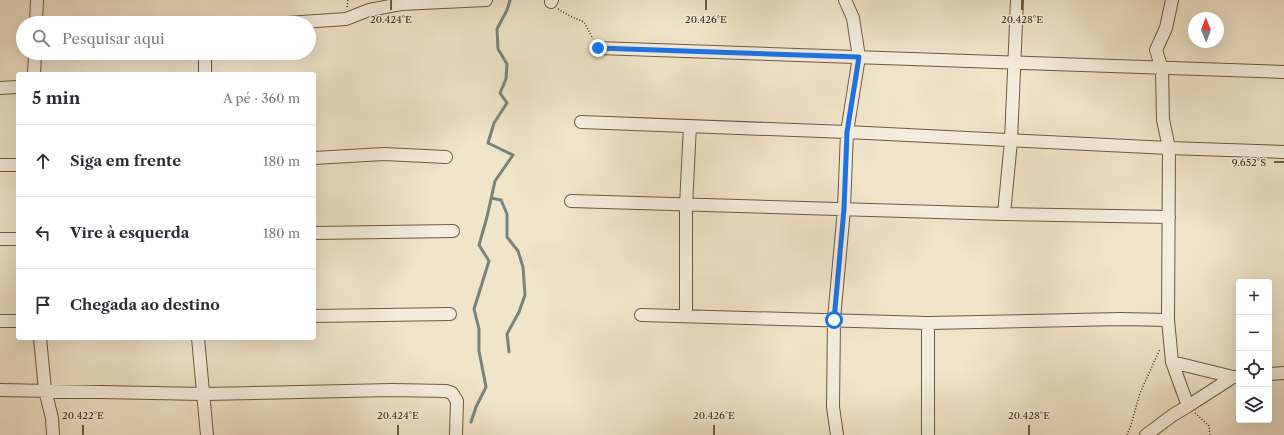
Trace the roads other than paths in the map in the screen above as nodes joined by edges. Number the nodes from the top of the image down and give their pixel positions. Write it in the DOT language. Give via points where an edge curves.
graph roads {
  1 [pos="37,0"];
  2 [pos="486,0"];
  3 [pos="845,0"];
  4 [pos="1017,0"];
  5 [pos="1172,0"];
  6 [pos="36,16"];
  7 [pos="316,21"];
  8 [pos="598,48"];
  9 [pos="859,57"];
  10 [pos="35,60"];
  11 [pos="205,60"];
  12 [pos="1015,62"];
  13 [pos="1162,69"];
  14 [pos="34,72"];
  15 [pos="205,72"];
  16 [pos="1284,72"];
  17 [pos="16,87"];
  18 [pos="0,88"];
  19 [pos="581,122"];
  20 [pos="690,126"];
  21 [pos="847,132"];
  22 [pos="1010,141"];
  23 [pos="1169,148"];
  24 [pos="1284,152"];
  25 [pos="446,157"];
  26 [pos="316,158"];
  27 [pos="0,165"];
  28 [pos="16,165"];
  29 [pos="571,201"];
  30 [pos="686,205"];
  31 [pos="844,209"];
  32 [pos="1004,214"];
  33 [pos="1169,217"];
  34 [pos="453,231"];
  35 [pos="316,233"];
  36 [pos="0,239"];
  37 [pos="16,239"];
  38 [pos="450,314"];
  39 [pos="641,315"];
  40 [pos="316,316"];
  41 [pos="686,316"];
  42 [pos="834,320"];
  43 [pos="0,321"];
  44 [pos="16,321"];
  45 [pos="928,323"];
  46 [pos="1168,325"];
  47 [pos="40,340"];
  48 [pos="198,340"];
  49 [pos="1172,362"];
  50 [pos="1284,373"];
  51 [pos="1272,374"];
  52 [pos="1236,377"];
  53 [pos="0,390"];
  54 [pos="45,390"];
  55 [pos="203,394"];
  56 [pos="1188,406"];
  57 [pos="53,435"];
  58 [pos="207,435"];
  59 [pos="456,435"];
  60 [pos="837,435"];
  61 [pos="928,435"];
  62 [pos="1146,435"];
  1 -- 6 [label="street"];
  2 -- 7 [label="street" via="401,4 368,10 346,19"];
  3 -- 9 [label="street" via="853,18"];
  4 -- 12 [label="street"];
  5 -- 13 [label="street" via="1166,28 1156,50"];
  8 -- 9 [label="street"];
  9 -- 12 [label="street"];
  9 -- 21 [label="street"];
  10 -- 14 [label="street"];
  11 -- 15 [label="street"];
  12 -- 13 [label="street"];
  12 -- 22 [label="street"];
  13 -- 16 [label="street"];
  13 -- 23 [label="street" via="1163,120"];
  17 -- 18 [label="street"];
  19 -- 20 [label="street"];
  20 -- 21 [label="street"];
  20 -- 30 [label="street"];
  21 -- 22 [label="street"];
  21 -- 31 [label="street"];
  22 -- 23 [label="street"];
  22 -- 32 [label="street"];
  23 -- 24 [label="street"];
  23 -- 33 [label="street"];
  25 -- 26 [label="street" via="384,154"];
  27 -- 28 [label="street"];
  29 -- 30 [label="street"];
  30 -- 31 [label="street"];
  30 -- 41 [label="street"];
  31 -- 32 [label="street"];
  31 -- 42 [label="street"];
  32 -- 33 [label="street"];
  33 -- 46 [label="street"];
  34 -- 35 [label="street"];
  36 -- 37 [label="street"];
  38 -- 40 [label="street"];
  39 -- 41 [label="street"];
  41 -- 42 [label="street"];
  42 -- 45 [label="street"];
  42 -- 60 [label="street" via="834,407"];
  43 -- 44 [label="street"];
  45 -- 46 [label="street" via="1121,319"];
  45 -- 61 [label="street"];
  46 -- 49 [label="street"];
  47 -- 54 [label="street"];
  48 -- 55 [label="street"];
  49 -- 52 [label="street"];
  49 -- 56 [label="street"];
  50 -- 51 [label="street"];
  52 -- 56 [label="street"];
  53 -- 54 [label="street"];
  54 -- 55 [label="street"];
  54 -- 57 [label="street"];
  55 -- 58 [label="street"];
  55 -- 59 [label="street" via="446,391 452,393 457,401"];
  56 -- 62 [label="street"];
}
